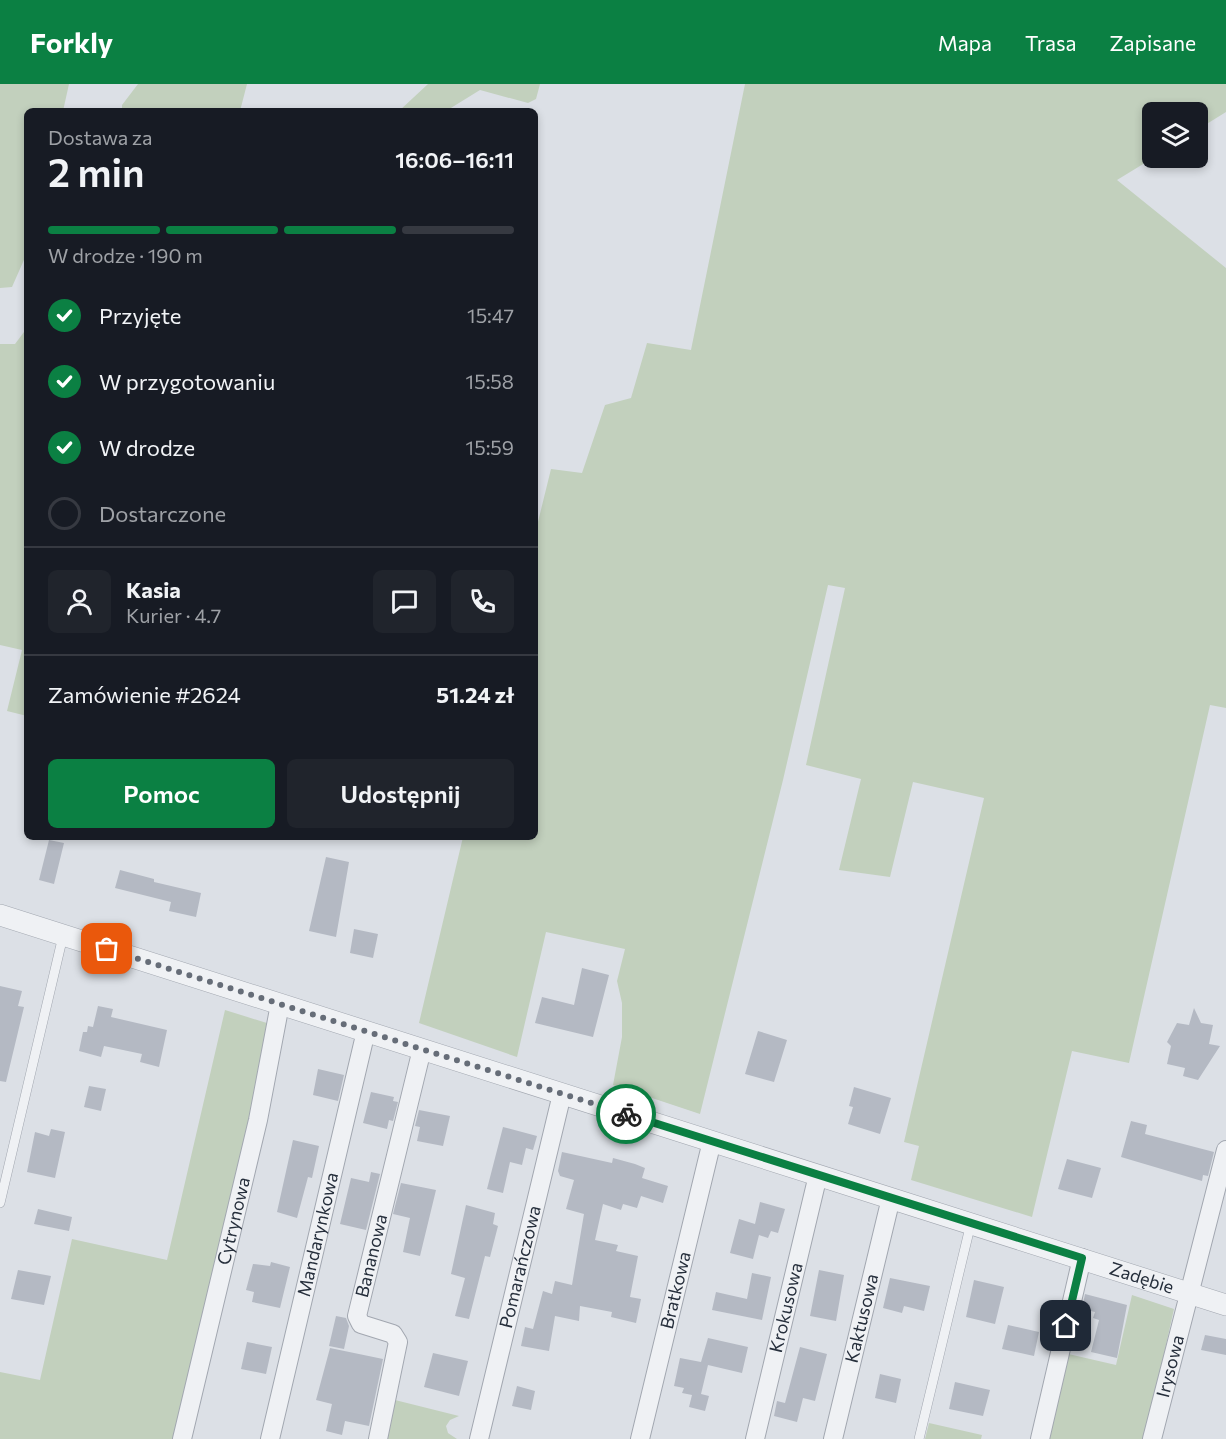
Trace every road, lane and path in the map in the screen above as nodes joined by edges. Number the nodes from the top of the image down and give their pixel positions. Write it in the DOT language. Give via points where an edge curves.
graph roads {
  1 [pos="0,915"];
  2 [pos="63,936"];
  3 [pos="280,1004"];
  4 [pos="366,1031"];
  5 [pos="422,1049"];
  6 [pos="562,1094"];
  7 [pos="712,1141"];
  8 [pos="1226,1150"];
  9 [pos="818,1175"];
  10 [pos="891,1198"];
  11 [pos="0,1203"];
  12 [pos="970,1223"];
  13 [pos="1082,1258"];
  14 [pos="1187,1293"];
  15 [pos="1226,1305"];
  16 [pos="182,1439"];
  17 [pos="270,1439"];
  18 [pos="378,1439"];
  19 [pos="479,1439"];
  20 [pos="640,1439"];
  21 [pos="755,1439"];
  22 [pos="833,1439"];
  23 [pos="919,1439"];
  24 [pos="1040,1439"];
  25 [pos="1152,1439"];
  1 -- 2 [label="street, Zadębie"];
  2 -- 3 [label="street, Zadębie"];
  2 -- 11 [label="lane"];
  3 -- 4 [label="street, Zadębie"];
  3 -- 16 [label="street, Cytrynowa" via="258,1120"];
  4 -- 5 [label="street, Zadębie"];
  4 -- 17 [label="street, Mandarynkowa"];
  5 -- 6 [label="street, Zadębie"];
  5 -- 18 [label="street, Bananowa" via="357,1316 361,1324 393,1334 398,1342"];
  6 -- 7 [label="street, Zadębie"];
  6 -- 19 [label="street, Pomarańczowa"];
  7 -- 9 [label="street, Zadębie"];
  7 -- 20 [label="street, Bratkowa"];
  8 -- 14 [label="street, Zadębie" via="1194,1279"];
  9 -- 10 [label="street, Zadębie"];
  9 -- 21 [label="street, Krokusowa"];
  10 -- 12 [label="street, Zadębie"];
  10 -- 22 [label="street, Kaktusowa"];
  12 -- 13 [label="street, Zadębie"];
  12 -- 23 [label="lane"];
  13 -- 14 [label="street, Zadębie"];
  13 -- 24 [label="street"];
  14 -- 15 [label="street, Zadębie"];
  14 -- 25 [label="street, Irysowa"];
}
